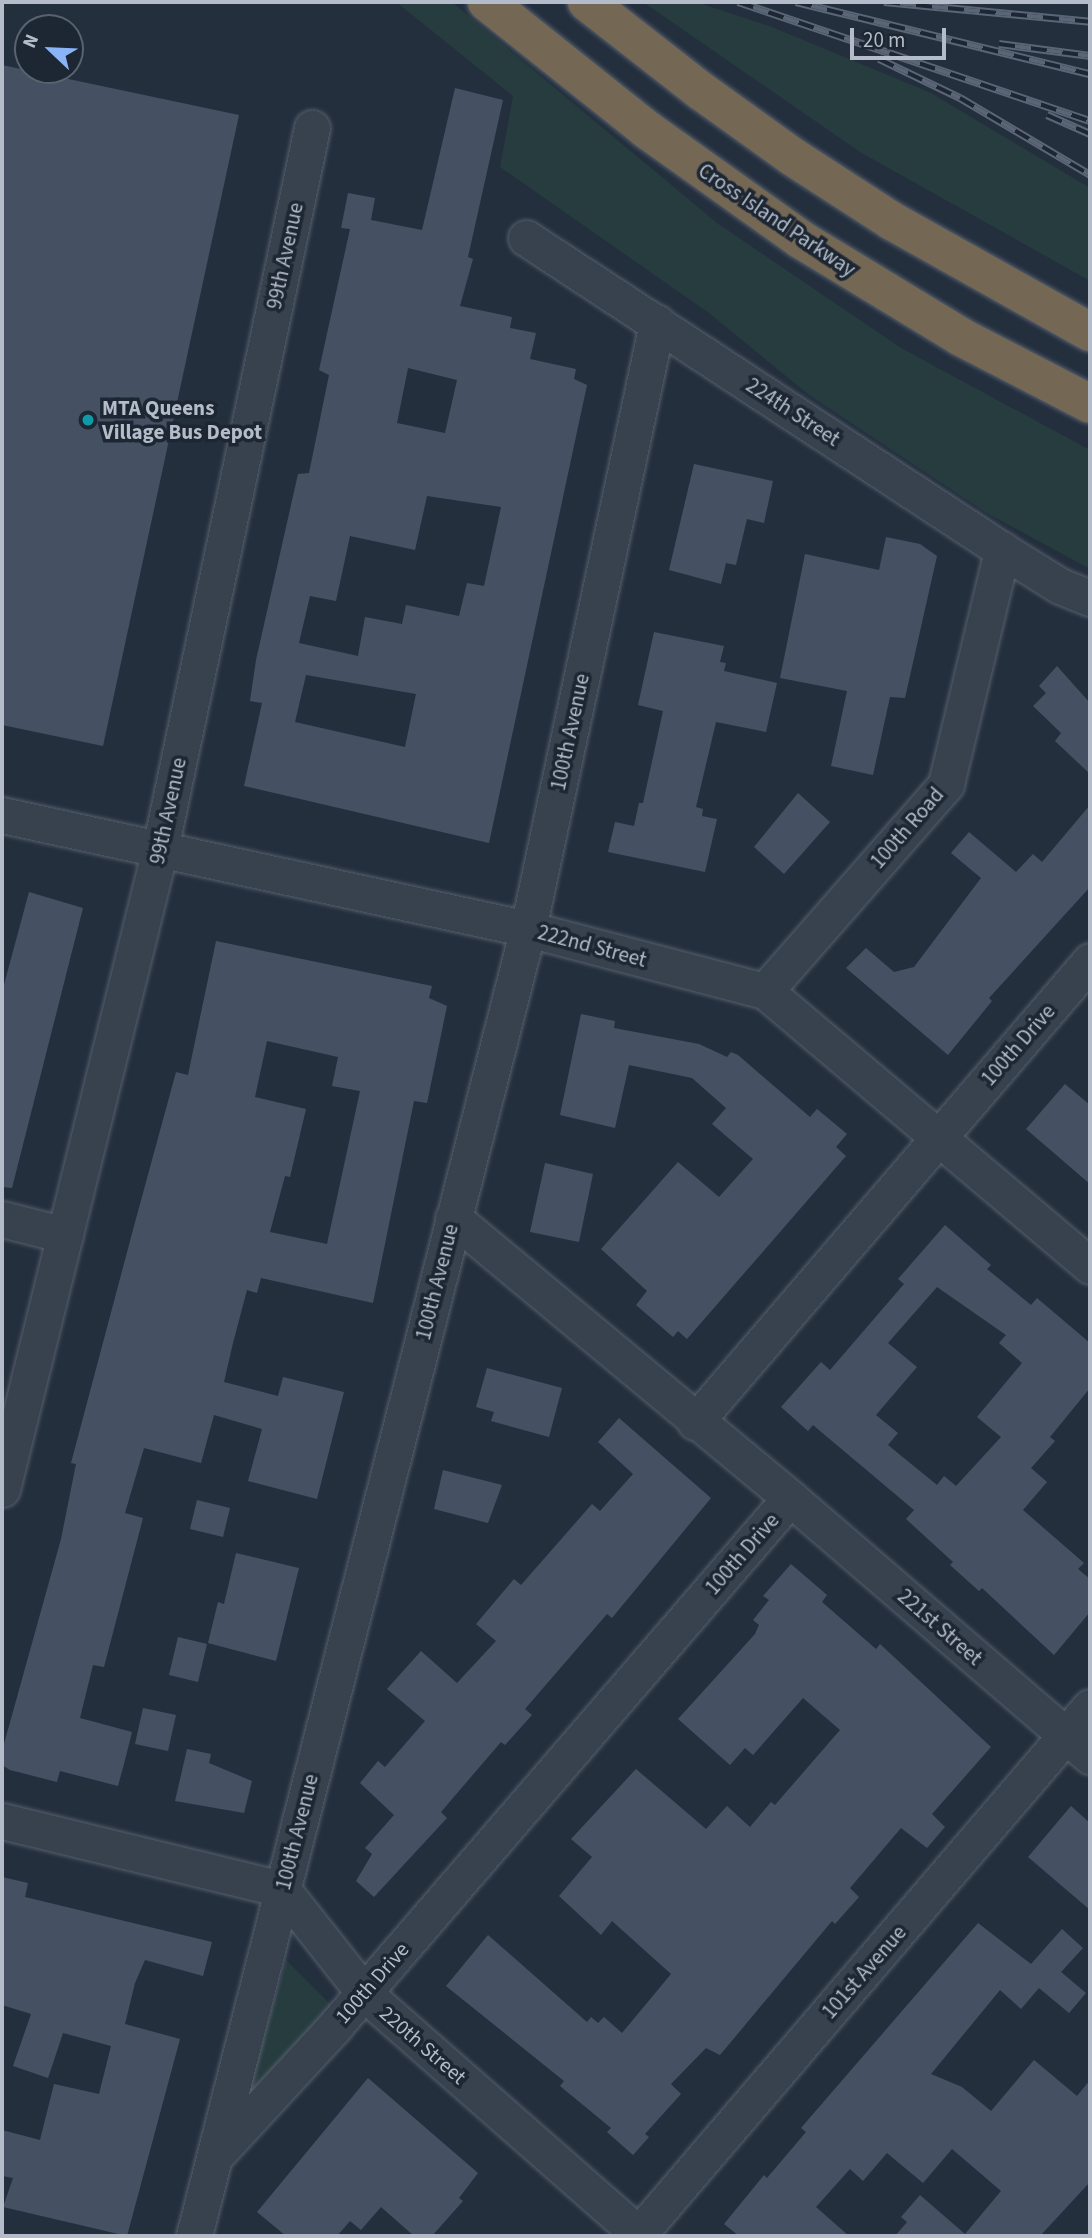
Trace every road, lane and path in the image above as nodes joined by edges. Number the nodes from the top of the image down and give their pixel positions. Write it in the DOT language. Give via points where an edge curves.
graph roads {
  1 [pos="487,2"];
  2 [pos="587,2"];
  3 [pos="313,128"];
  4 [pos="526,238"];
  5 [pos="657,323"];
  6 [pos="1090,332"];
  7 [pos="961,337"];
  8 [pos="1090,404"];
  9 [pos="1090,431"];
  10 [pos="1002,550"];
  11 [pos="1075,592"];
  12 [pos="1090,611"];
  13 [pos="2,815"];
  14 [pos="160,849"];
  15 [pos="528,929"];
  16 [pos="1090,961"];
  17 [pos="765,991"];
  18 [pos="939,1138"];
  19 [pos="453,1218"];
  20 [pos="2,1219"];
  21 [pos="65,1235"];
  22 [pos="1090,1266"];
  23 [pos="695,1422"];
  24 [pos="2,1489"];
  25 [pos="790,1498"];
  26 [pos="1090,1707"];
  27 [pos="1078,1745"];
  28 [pos="2,1821"];
  29 [pos="282,1889"];
  30 [pos="364,1993"];
  31 [pos="214,2158"];
  32 [pos="194,2236"];
  33 [pos="639,2236"];
  1 -- 7 [label="highway, Cross Island Parkway" via="570,72 722,185 800,239"];
  2 -- 6 [label="highway" via="793,157 937,247"];
  3 -- 14 [label="street, 99th Avenue"];
  4 -- 5 [label="street, 224th Street"];
  5 -- 10 [label="street, 224th Street"];
  5 -- 15 [label="street, 100th Avenue"];
  7 -- 8 [label="highway, Cross Island Parkway"];
  7 -- 9 [label="highway"];
  10 -- 11 [label="street, 224th Street"];
  10 -- 17 [label="street, 100th Road" via="946,784"];
  11 -- 12 [label="street, 224th Street"];
  13 -- 14 [label="street, 222nd Street"];
  14 -- 15 [label="street, 222nd Street"];
  14 -- 21 [label="street, 99th Avenue"];
  15 -- 17 [label="street, 222nd Street"];
  15 -- 19 [label="street, 100th Avenue"];
  16 -- 18 [label="street, 100th Drive"];
  17 -- 18 [label="street, 222nd Street"];
  18 -- 22 [label="street, 222nd Street"];
  18 -- 23 [label="street, 100th Drive"];
  19 -- 23 [label="street"];
  19 -- 29 [label="street, 100th Avenue"];
  20 -- 21 [label="street"];
  21 -- 24 [label="street, 99th Avenue"];
  23 -- 25 [label="street, 100th Drive"];
  25 -- 27 [label="street, 221st Street"];
  25 -- 30 [label="street, 100th Drive"];
  26 -- 27 [label="street, 101st Avenue"];
  27 -- 33 [label="street, 101st Avenue"];
  28 -- 29 [label="street"];
  29 -- 30 [label="street, 220th Street"];
  29 -- 31 [label="street, 100th Avenue"];
  30 -- 31 [label="street, 100th Drive"];
  30 -- 33 [label="street, 220th Street"];
  31 -- 32 [label="street, 100th Avenue"];
}
